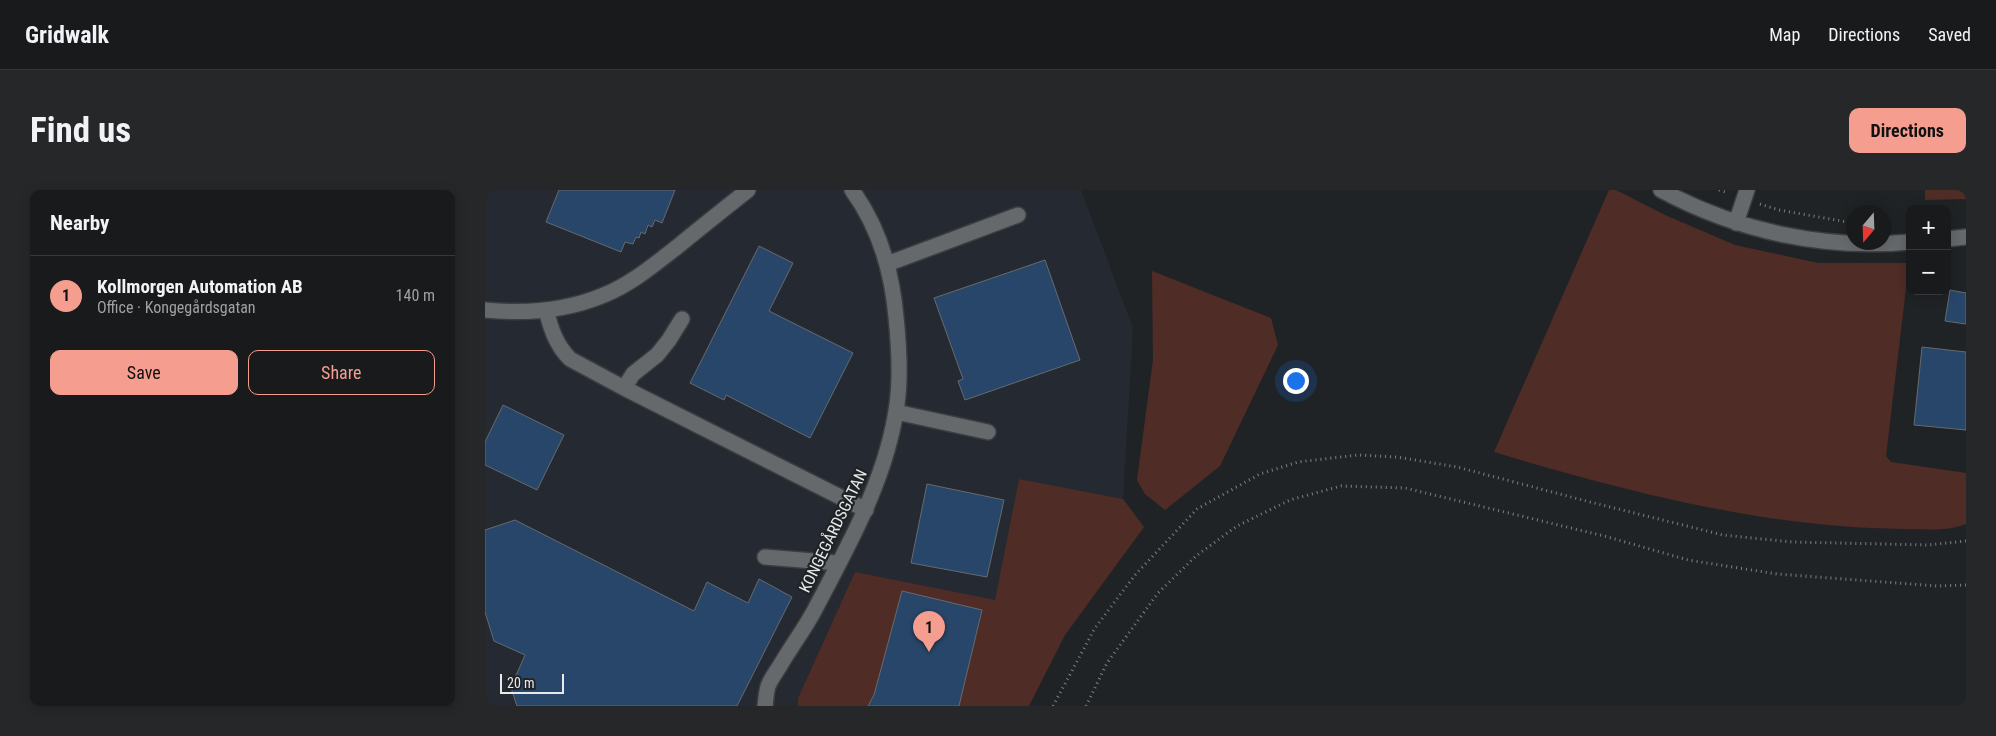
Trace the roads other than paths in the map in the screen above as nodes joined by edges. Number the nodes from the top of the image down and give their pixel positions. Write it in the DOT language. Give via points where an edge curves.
graph roads {
  1 [pos="748,190"];
  2 [pos="852,190"];
  3 [pos="1661,190"];
  4 [pos="1745,194"];
  5 [pos="1018,215"];
  6 [pos="1736,223"];
  7 [pos="1966,237"];
  8 [pos="1951,239"];
  9 [pos="1906,242"];
  10 [pos="887,264"];
  11 [pos="485,310"];
  12 [pos="546,310"];
  13 [pos="682,319"];
  14 [pos="624,388"];
  15 [pos="896,412"];
  16 [pos="988,432"];
  17 [pos="866,510"];
  18 [pos="765,557"];
  19 [pos="838,562"];
  20 [pos="765,706"];
  1 -- 12 [label="street" via="628,283 570,307"];
  2 -- 10 [label="street, KONGEGÅRDSGATAN" via="875,231"];
  3 -- 6 [label="street"];
  4 -- 6 [label="street"];
  5 -- 10 [label="street"];
  6 -- 9 [label="street" via="1770,233 1821,241 1882,245"];
  7 -- 8 [label="street"];
  10 -- 15 [label="street, KONGEGÅRDSGATAN" via="895,298 900,367"];
  11 -- 12 [label="street" via="513,313"];
  12 -- 14 [label="street" via="552,332 570,359"];
  13 -- 14 [label="street" via="657,355 633,374"];
  14 -- 17 [label="street"];
  15 -- 16 [label="street"];
  15 -- 17 [label="street, KONGEGÅRDSGATAN" via="883,464"];
  17 -- 19 [label="street, KONGEGÅRDSGATAN"];
  18 -- 19 [label="street"];
  19 -- 20 [label="street, KONGEGÅRDSGATAN" via="812,615 768,684"];
}
